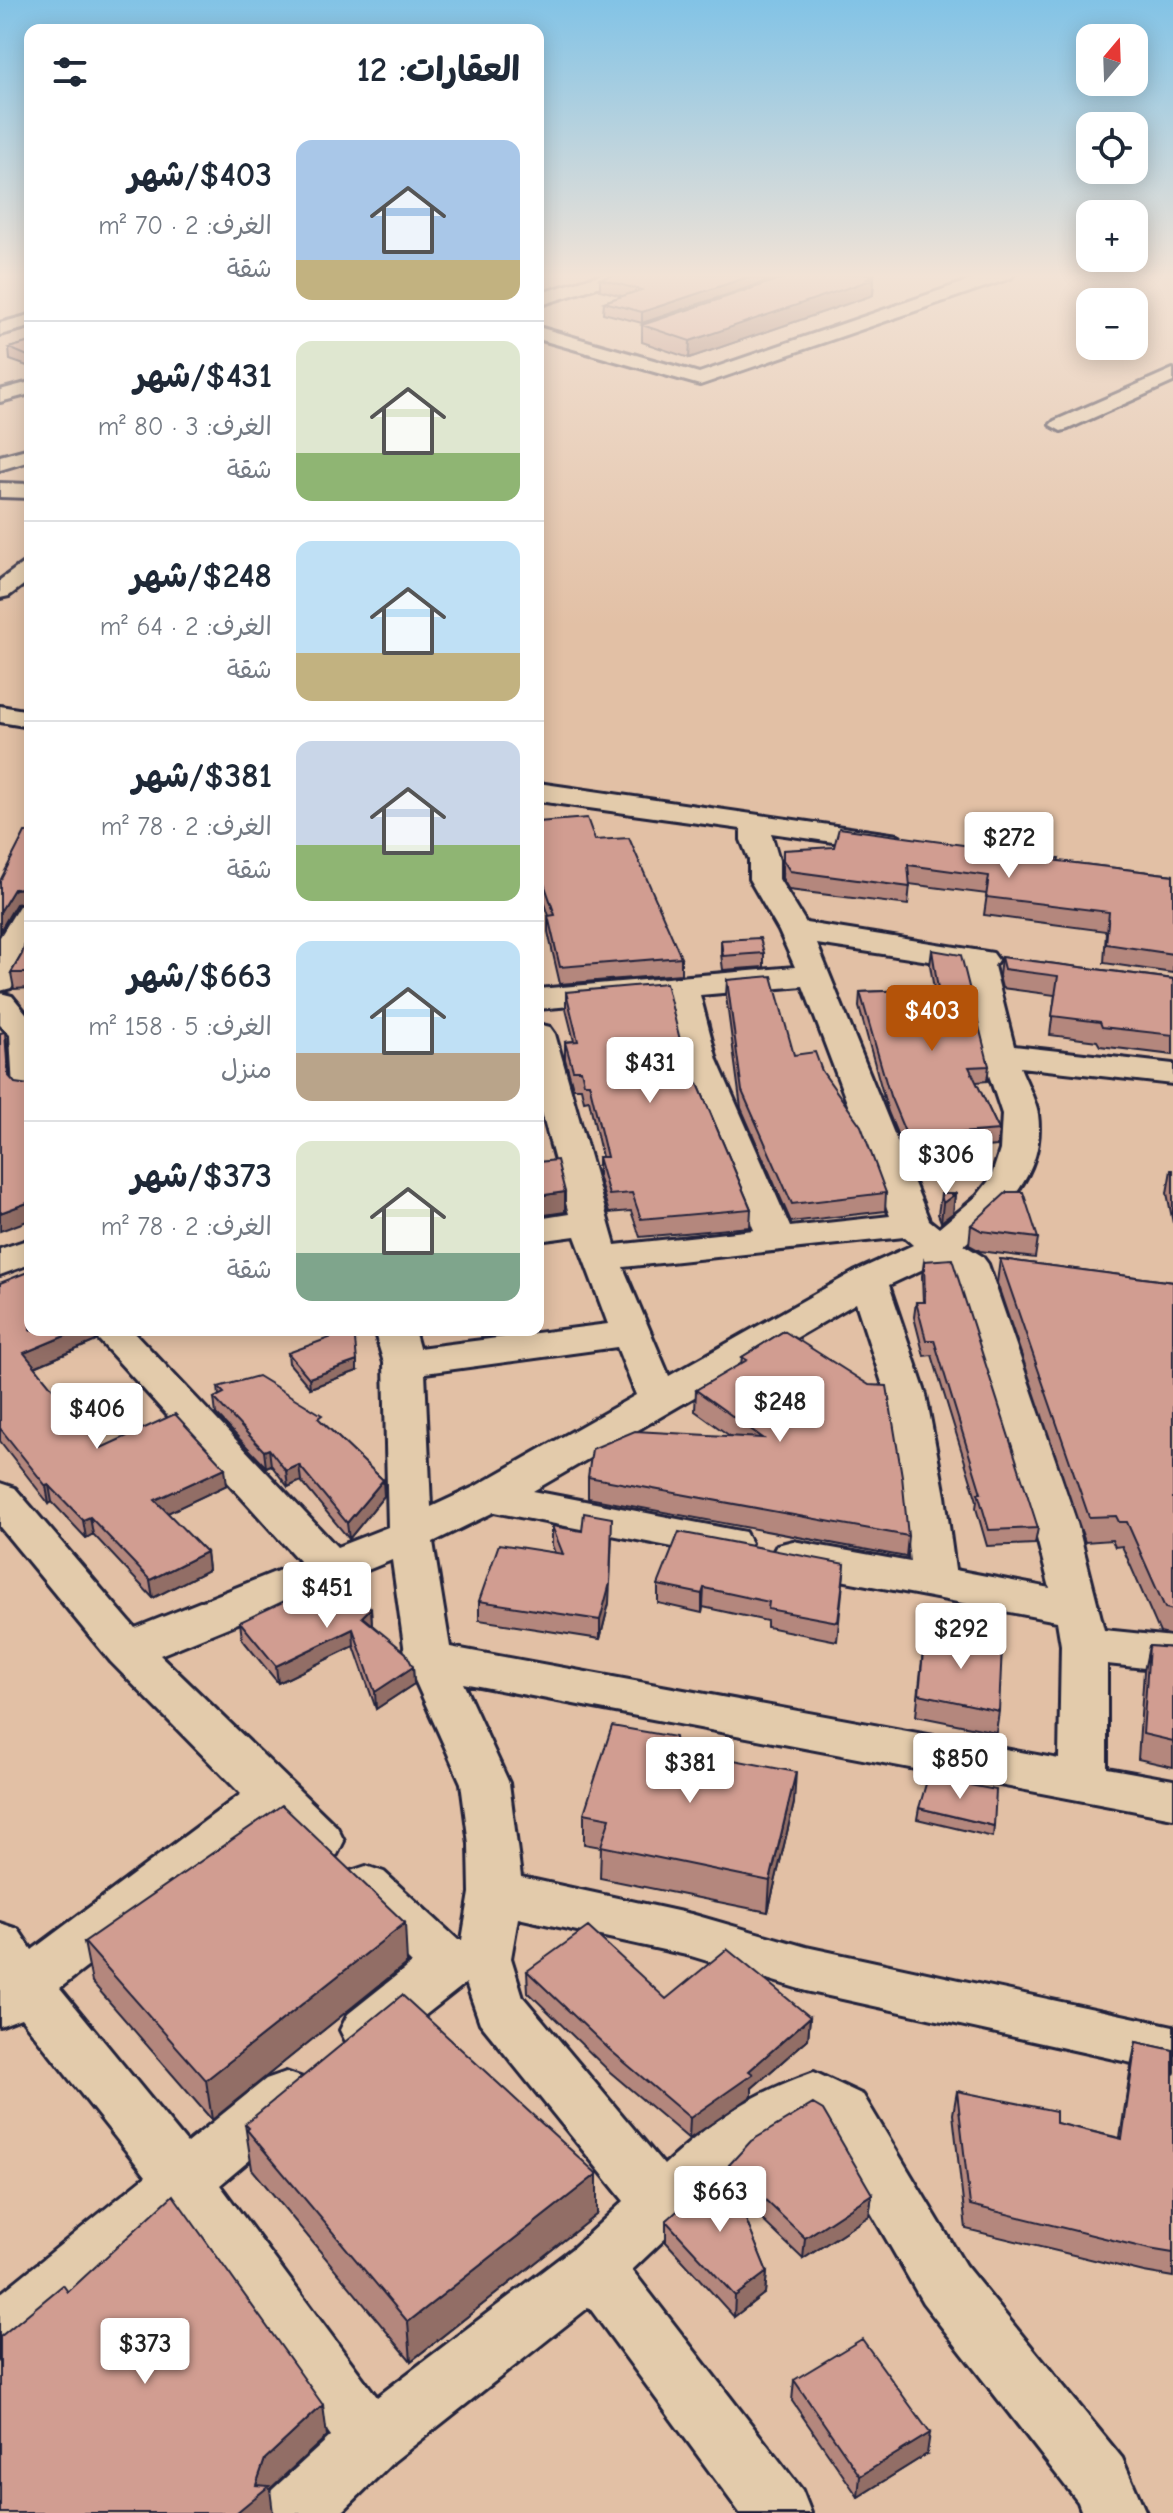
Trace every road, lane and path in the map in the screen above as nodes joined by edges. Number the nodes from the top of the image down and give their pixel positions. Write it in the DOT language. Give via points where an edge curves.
graph roads {
  1 [pos="1137,391"];
  2 [pos="1061,425"];
  3 [pos="24,456"];
  4 [pos="0,463"];
  5 [pos="0,490"];
  6 [pos="24,491"];
  7 [pos="0,508"];
  8 [pos="24,509"];
  9 [pos="24,573"];
  10 [pos="0,591"];
  11 [pos="24,594"];
  12 [pos="0,602"];
  13 [pos="0,714"];
  14 [pos="24,718"];
  15 [pos="544,793"];
  16 [pos="756,822"];
  17 [pos="912,844"];
  18 [pos="24,929"];
  19 [pos="795,931"];
  20 [pos="815,975"];
  21 [pos="0,981"];
  22 [pos="682,988"];
  23 [pos="544,999"];
  24 [pos="0,1003"];
  25 [pos="19,1034"];
  26 [pos="999,1054"];
  27 [pos="544,1056"];
  28 [pos="24,1059"];
  29 [pos="1173,1074"];
  30 [pos="544,1231"];
  31 [pos="595,1241"];
  32 [pos="777,1241"];
  33 [pos="955,1251"];
  34 [pos="24,1253"];
  35 [pos="0,1263"];
  36 [pos="868,1280"];
  37 [pos="631,1333"];
  38 [pos="116,1336"];
  39 [pos="399,1346"];
  40 [pos="659,1400"];
  41 [pos="489,1497"];
  42 [pos="0,1498"];
  43 [pos="410,1535"];
  44 [pos="329,1566"];
  45 [pos="934,1582"];
  46 [pos="1081,1627"];
  47 [pos="127,1650"];
  48 [pos="1173,1654"];
  49 [pos="429,1660"];
  50 [pos="1083,1780"];
  51 [pos="273,1797"];
  52 [pos="1173,1799"];
  53 [pos="496,1893"];
  54 [pos="466,1961"];
  55 [pos="9,1977"];
  56 [pos="1173,2049"];
  57 [pos="183,2180"];
  58 [pos="661,2204"];
  59 [pos="594,2267"];
  60 [pos="0,2331"];
  61 [pos="371,2440"];
  62 [pos="295,2513"];
  63 [pos="779,2513"];
  64 [pos="1114,2513"];
  1 -- 2 [label="street"];
  3 -- 4 [label="street"];
  5 -- 6 [label="street"];
  7 -- 8 [label="street"];
  9 -- 10 [label="street"];
  11 -- 12 [label="street"];
  13 -- 14 [label="street"];
  15 -- 16 [label="street"];
  16 -- 17 [label="street"];
  16 -- 19 [label="street" via="764,879"];
  18 -- 21 [label="street"];
  19 -- 20 [label="street"];
  19 -- 26 [label="street" via="991,962"];
  20 -- 22 [label="street"];
  20 -- 33 [label="street"];
  22 -- 23 [label="street"];
  22 -- 32 [label="street" via="700,1060"];
  24 -- 25 [label="street"];
  25 -- 28 [label="street"];
  26 -- 29 [label="street"];
  26 -- 33 [label="street" via="1020,1114 1018,1150 1009,1180"];
  27 -- 31 [label="street"];
  30 -- 31 [label="street"];
  31 -- 32 [label="street"];
  31 -- 37 [label="street"];
  32 -- 33 [label="street"];
  33 -- 36 [label="street"];
  33 -- 46 [label="street" via="1055,1523"];
  34 -- 35 [label="street"];
  36 -- 40 [label="street"];
  36 -- 45 [label="street" via="906,1395"];
  37 -- 39 [label="street"];
  37 -- 40 [label="street"];
  38 -- 44 [label="street"];
  39 -- 43 [label="street"];
  40 -- 41 [label="street"];
  41 -- 43 [label="street"];
  41 -- 45 [label="street"];
  42 -- 47 [label="street"];
  43 -- 44 [label="street"];
  43 -- 49 [label="street"];
  44 -- 47 [label="street"];
  45 -- 46 [label="street"];
  46 -- 48 [label="street"];
  46 -- 50 [label="street"];
  47 -- 51 [label="street"];
  49 -- 50 [label="street"];
  49 -- 53 [label="street" via="485,1783"];
  50 -- 52 [label="street"];
  51 -- 54 [label="street"];
  51 -- 55 [label="street"];
  53 -- 54 [label="street"];
  53 -- 56 [label="street" via="691,1935 806,1969"];
  54 -- 57 [label="street"];
  54 -- 58 [label="street"];
  55 -- 57 [label="street"];
  57 -- 60 [label="street"];
  57 -- 61 [label="street"];
  58 -- 59 [label="street"];
  58 -- 64 [label="street" via="728,2142 786,2107 814,2096 843,2112 944,2284 1100,2480"];
  59 -- 61 [label="street"];
  59 -- 63 [label="street"];
  61 -- 62 [label="street"];
}
